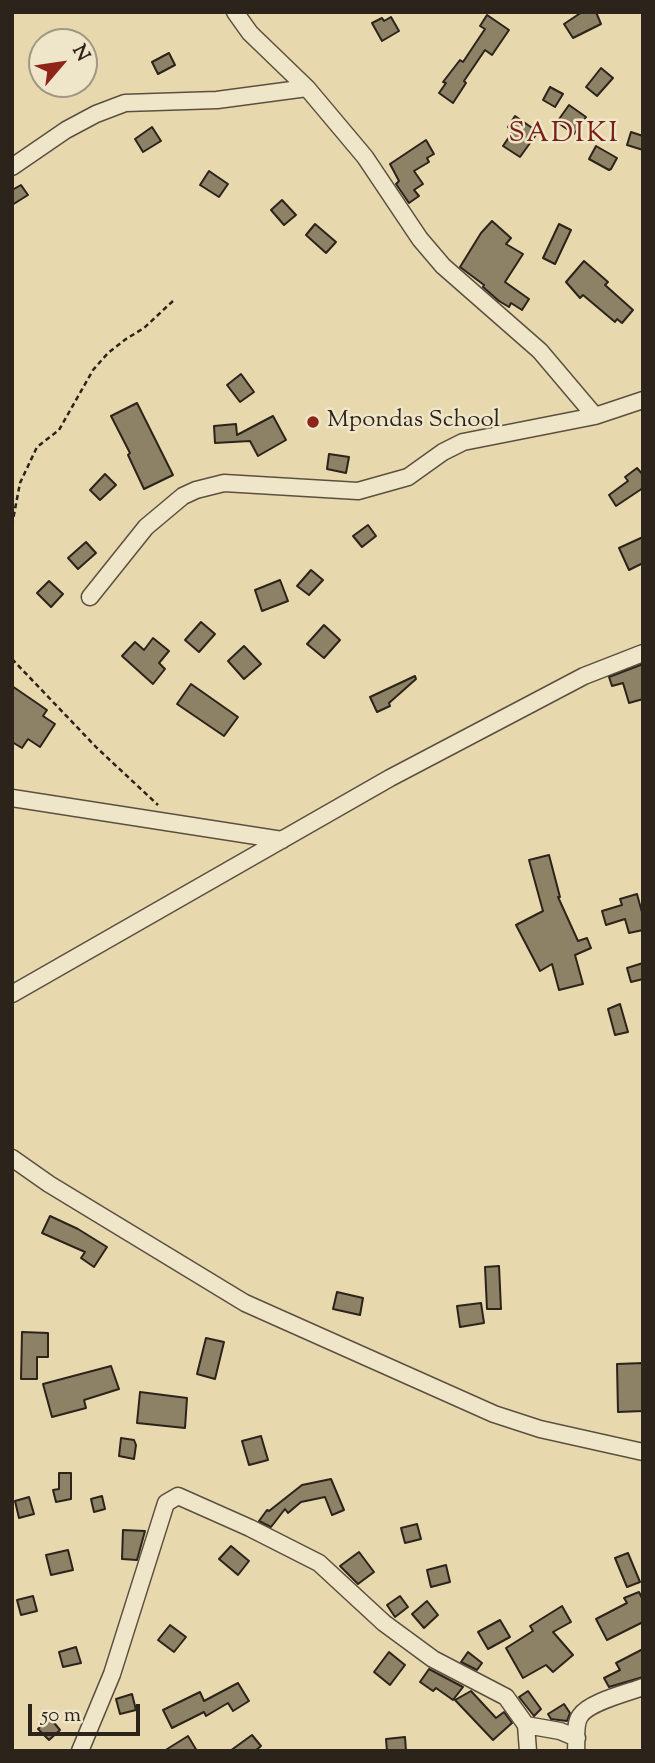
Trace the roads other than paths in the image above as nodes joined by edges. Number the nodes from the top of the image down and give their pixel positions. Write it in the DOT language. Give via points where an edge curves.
graph roads {
  1 [pos="235,12"];
  2 [pos="307,88"];
  3 [pos="12,167"];
  4 [pos="643,400"];
  5 [pos="595,416"];
  6 [pos="90,597"];
  7 [pos="643,653"];
  8 [pos="12,798"];
  9 [pos="282,840"];
  10 [pos="12,994"];
  11 [pos="12,1158"];
  12 [pos="643,1452"];
  13 [pos="643,1687"];
  14 [pos="527,1725"];
  15 [pos="577,1744"];
  16 [pos="80,1751"];
  17 [pos="528,1751"];
  1 -- 2 [label="street" via="250,33"];
  2 -- 3 [label="street" via="217,100 125,103 66,130"];
  2 -- 5 [label="street" via="365,157 443,266 540,351"];
  4 -- 5 [label="street"];
  5 -- 6 [label="street" via="463,442 408,477 358,491 224,483 196,490 146,527"];
  7 -- 9 [label="street" via="584,676"];
  8 -- 9 [label="street"];
  9 -- 10 [label="street"];
  11 -- 12 [label="street" via="245,1303 494,1414"];
  13 -- 15 [label="street" via="588,1709 577,1724"];
  14 -- 15 [label="street" via="560,1731"];
  14 -- 16 [label="street" via="506,1697 433,1659 384,1623 318,1563 178,1496 166,1503 112,1674"];
  14 -- 17 [label="street"];
}
